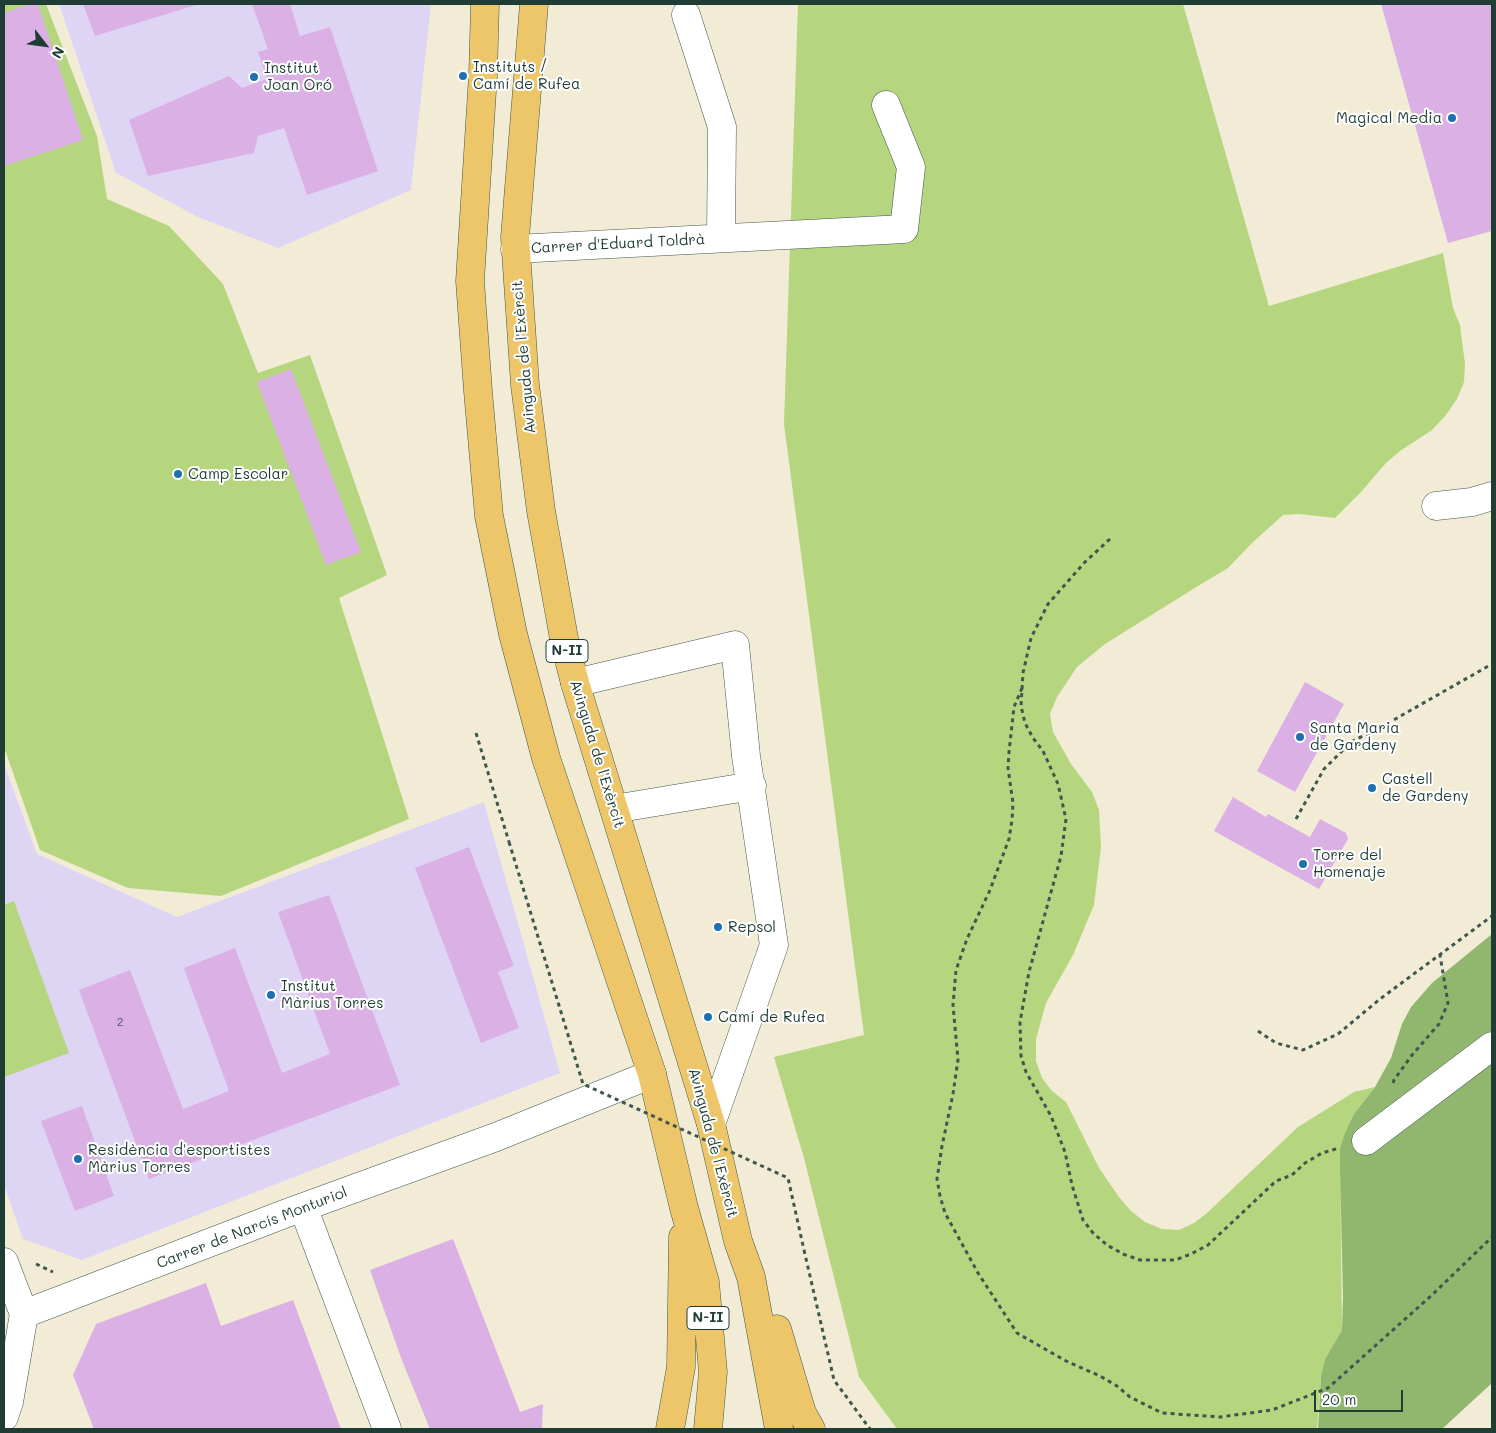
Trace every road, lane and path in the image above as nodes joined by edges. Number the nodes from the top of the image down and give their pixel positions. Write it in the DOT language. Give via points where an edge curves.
graph roads {
  1 [pos="485,4"];
  2 [pos="535,5"];
  3 [pos="686,15"];
  4 [pos="886,105"];
  5 [pos="721,238"];
  6 [pos="515,249"];
  7 [pos="1492,496"];
  8 [pos="1436,506"];
  9 [pos="1110,539"];
  10 [pos="1492,664"];
  11 [pos="575,684"];
  12 [pos="1022,688"];
  13 [pos="476,733"];
  14 [pos="752,786"];
  15 [pos="614,809"];
  16 [pos="1296,819"];
  17 [pos="1492,916"];
  18 [pos="1440,954"];
  19 [pos="1258,1031"];
  20 [pos="1492,1046"];
  21 [pos="652,1074"];
  22 [pos="710,1124"];
  23 [pos="1375,1135"];
  24 [pos="303,1208"];
  25 [pos="684,1208"];
  26 [pos="1492,1237"];
  27 [pos="4,1262"];
  28 [pos="751,1277"];
  29 [pos="24,1314"];
  30 [pos="6,1409"];
  31 [pos="22,1429"];
  32 [pos="387,1429"];
  33 [pos="670,1429"];
  34 [pos="708,1429"];
  35 [pos="780,1429"];
  36 [pos="811,1429"];
  37 [pos="870,1429"];
  1 -- 21 [label="main road, N-II" via="470,281 489,516 513,634 546,758"];
  2 -- 6 [label="main road, Avinguda de l'Exèrcit / N-II"];
  3 -- 5 [label="street, Carrer d'Eduard Toldrà" via="722,127"];
  4 -- 5 [label="street, Carrer d'Eduard Toldrà" via="911,166 904,229"];
  5 -- 6 [label="street, Carrer d'Eduard Toldrà"];
  6 -- 11 [label="main road, Avinguda de l'Exèrcit / N-II" via="524,385 541,511"];
  7 -- 8 [label="street"];
  9 -- 12 [label="path" via="1048,604 1031,638"];
  10 -- 16 [label="path" via="1351,742 1324,769"];
  11 -- 14 [label="street" via="735,645"];
  11 -- 15 [label="main road, Avinguda de l'Exèrcit / N-II"];
  12 -- 23 [label="path" via="1021,706 1025,723 1043,751 1058,784 1066,819 1061,856 1029,972 1020,1022 1021,1056 1026,1072 1051,1116 1065,1152 1083,1220 1093,1233 1107,1245 1140,1260 1175,1260 1208,1245 1276,1181 1292,1175 1322,1153"];
  12 -- 26 [label="path" via="1014,708 1009,752 1013,803 1008,839 956,970 953,1005 958,1060 937,1179 945,1213 1017,1333 1162,1413 1220,1416 1272,1410 1328,1388"];
  13 -- 37 [label="path, bridge" via="583,1084 788,1178 834,1380"];
  14 -- 15 [label="street"];
  14 -- 22 [label="street" via="774,945"];
  15 -- 22 [label="main road, Avinguda de l'Exèrcit / N-II"];
  17 -- 18 [label="path"];
  18 -- 19 [label="path" via="1338,1034 1303,1050 1276,1043"];
  18 -- 23 [label="path" via="1448,1003 1439,1024 1394,1080"];
  20 -- 23 [label="street"];
  21 -- 24 [label="street, Carrer de Narcís Monturiol" via="489,1133"];
  21 -- 25 [label="main road, N-II"];
  22 -- 28 [label="main road, Avinguda de l'Exèrcit / N-II" via="738,1241"];
  24 -- 29 [label="street, Carrer de Narcís Monturiol"];
  24 -- 32 [label="street"];
  25 -- 33 [label="main road, N-II" via="681,1367"];
  25 -- 34 [label="main road, N-II" via="705,1282 713,1372"];
  27 -- 29 [label="street"];
  28 -- 35 [label="main road, Avinguda de l'Exèrcit / N-II"];
  28 -- 36 [label="main road, N-II" via="772,1311 802,1413"];
  29 -- 30 [label="street"];
  30 -- 31 [label="street"];
}
